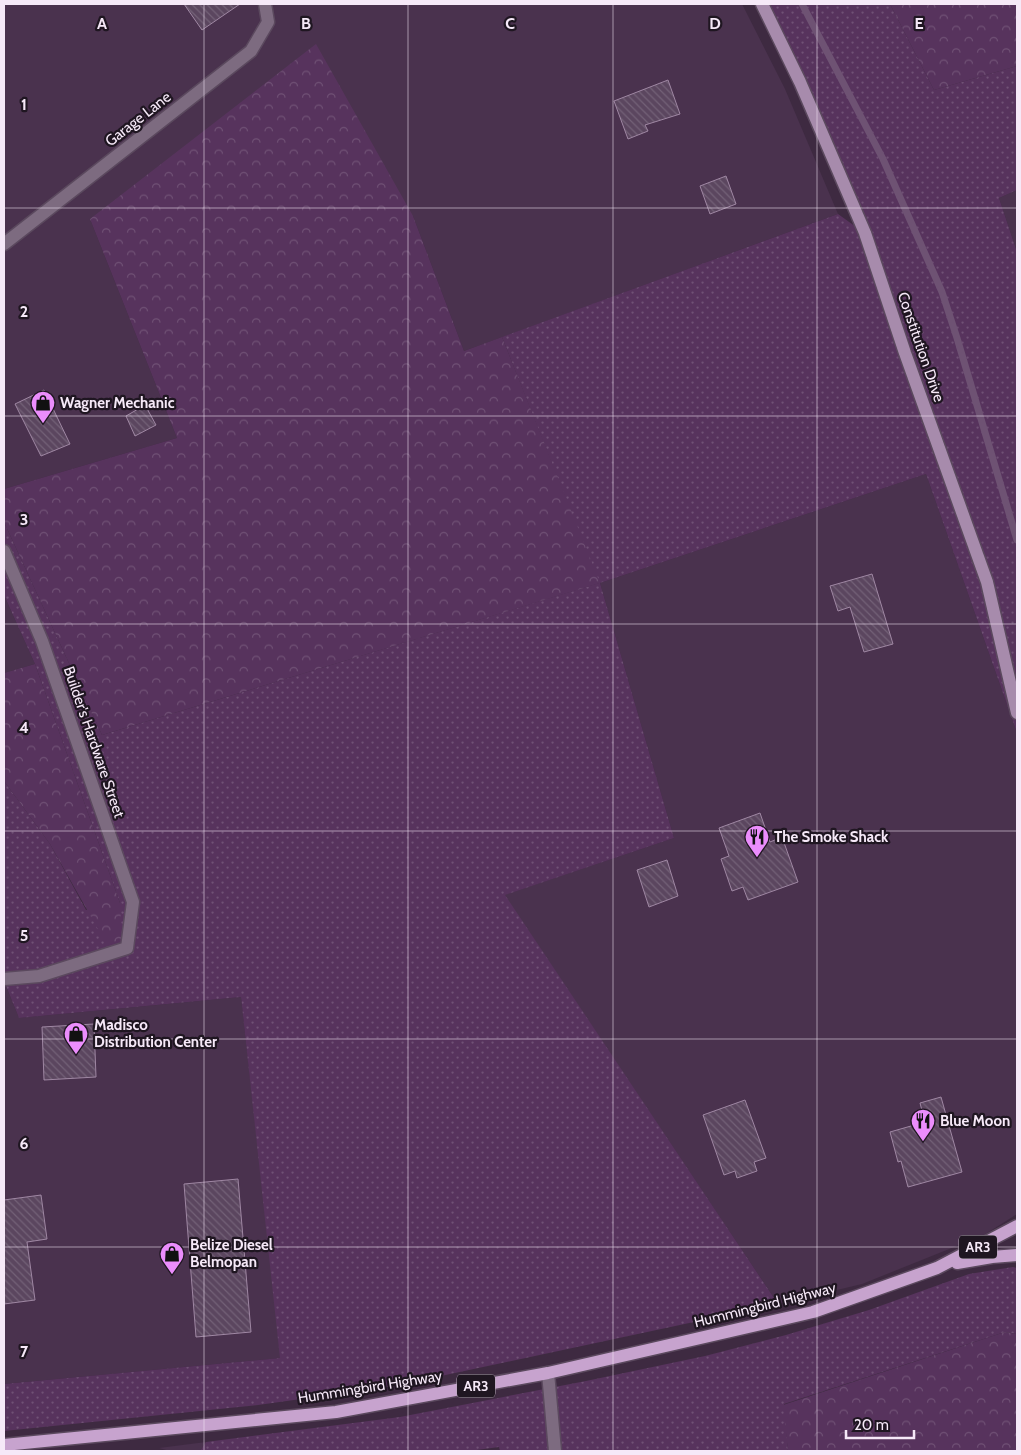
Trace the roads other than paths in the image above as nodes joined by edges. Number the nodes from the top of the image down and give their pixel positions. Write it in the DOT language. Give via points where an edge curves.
graph roads {
  1 [pos="265,4"];
  2 [pos="762,4"];
  3 [pos="4,244"];
  4 [pos="4,551"];
  5 [pos="1017,713"];
  6 [pos="4,979"];
  7 [pos="1017,1226"];
  8 [pos="1017,1255"];
  9 [pos="937,1268"];
  10 [pos="548,1373"];
  11 [pos="4,1445"];
  12 [pos="555,1451"];
  1 -- 3 [label="street, Garage Lane" via="268,22 251,52"];
  2 -- 5 [label="main road, Constitution Drive" via="800,82 865,232 987,582"];
  4 -- 6 [label="street, Builder's Hardware Street" via="42,641 133,902 127,948 39,976"];
  7 -- 9 [label="main road, Hummingbird Highway / AR3"];
  8 -- 9 [label="main road, Hummingbird Highway / AR3"];
  9 -- 10 [label="main road, Hummingbird Highway / AR3" via="813,1312"];
  10 -- 11 [label="main road, Hummingbird Highway / AR3" via="336,1412"];
  10 -- 12 [label="street"];
}
